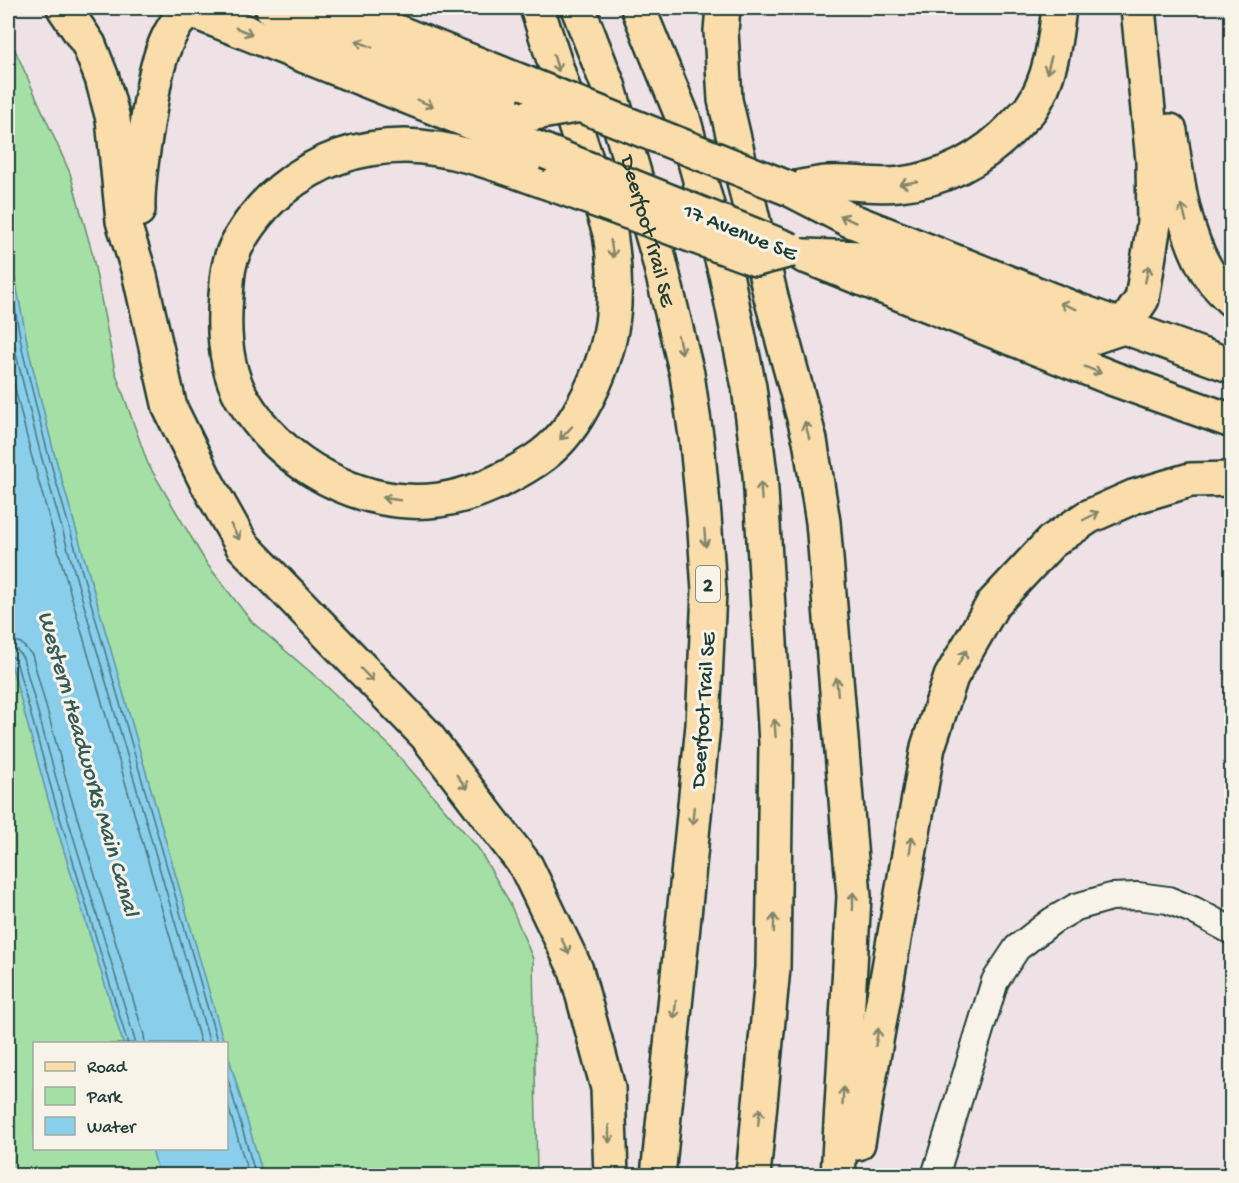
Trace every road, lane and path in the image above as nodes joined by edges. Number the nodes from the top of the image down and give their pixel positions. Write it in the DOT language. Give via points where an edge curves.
graph roads {
  1 [pos="64,8"];
  2 [pos="189,8"];
  3 [pos="272,8"];
  4 [pos="338,8"];
  5 [pos="537,8"];
  6 [pos="578,8"];
  7 [pos="638,8"];
  8 [pos="723,8"];
  9 [pos="1059,8"];
  10 [pos="1138,8"];
  11 [pos="1146,8"];
  12 [pos="581,105"];
  13 [pos="790,189"];
  14 [pos="798,253"];
  15 [pos="139,272"];
  16 [pos="1232,300"];
  17 [pos="1123,327"];
  18 [pos="1232,366"];
  19 [pos="1232,421"];
  20 [pos="1232,478"];
  21 [pos="1232,932"];
  22 [pos="611,1176"];
  23 [pos="658,1176"];
  24 [pos="753,1176"];
  25 [pos="838,1176"];
  26 [pos="846,1176"];
  27 [pos="935,1176"];
  1 -- 15 [label="main road" via="89,45 102,78 112,119 123,222"];
  2 -- 14 [label="main road, 17 Avenue SE, one-way, bridge"];
  2 -- 15 [label="main road" via="165,45 152,96 138,196"];
  12 -- 3 [label="main road, one-way, bridge" via="535,113"];
  4 -- 12 [label="main road, bridge"];
  5 -- 14 [label="main road, one-way, bridge" via="610,233 616,269 614,314 606,356 571,428 543,456 509,478 439,500 406,501 363,493 310,469 282,448 242,397 230,362 224,335 229,265 245,231 266,202 321,164 350,152 405,146 435,149 496,164 555,185 756,259"];
  6 -- 23 [label="main road, Deerfoot Trail SE / 2, one-way" via="608,85 657,250 687,374 705,527 709,591 703,725"];
  24 -- 7 [label="main road, one-way" via="773,968 776,743 760,474 749,387 726,274 683,118"];
  25 -- 8 [label="main road, one-way" via="854,896 823,522 810,440 771,297 725,100"];
  9 -- 13 [label="main road, one-way" via="1045,80 1031,108 982,154 932,178 878,184 827,183"];
  17 -- 10 [label="main road, one-way" via="1142,299 1155,224"];
  16 -- 11 [label="main road, one-way" via="1208,273 1183,211 1157,41"];
  12 -- 13 [label="main road, bridge"];
  17 -- 13 [label="main road, one-way" via="850,220"];
  14 -- 17 [label="main road" via="863,258 1066,339 1087,339"];
  14 -- 19 [label="main road, 17 Avenue SE, one-way" via="1114,379"];
  15 -- 22 [label="main road, one-way" via="170,408 242,544 426,735 526,866 576,970 608,1088"];
  17 -- 18 [label="main road"];
  26 -- 20 [label="main road, one-way" via="857,1151 928,747 951,677 993,604 1050,542 1088,517 1133,497 1190,480"];
  21 -- 27 [label="lane" via="1168,900 1112,897 1076,907 1017,948 995,981"];
}
